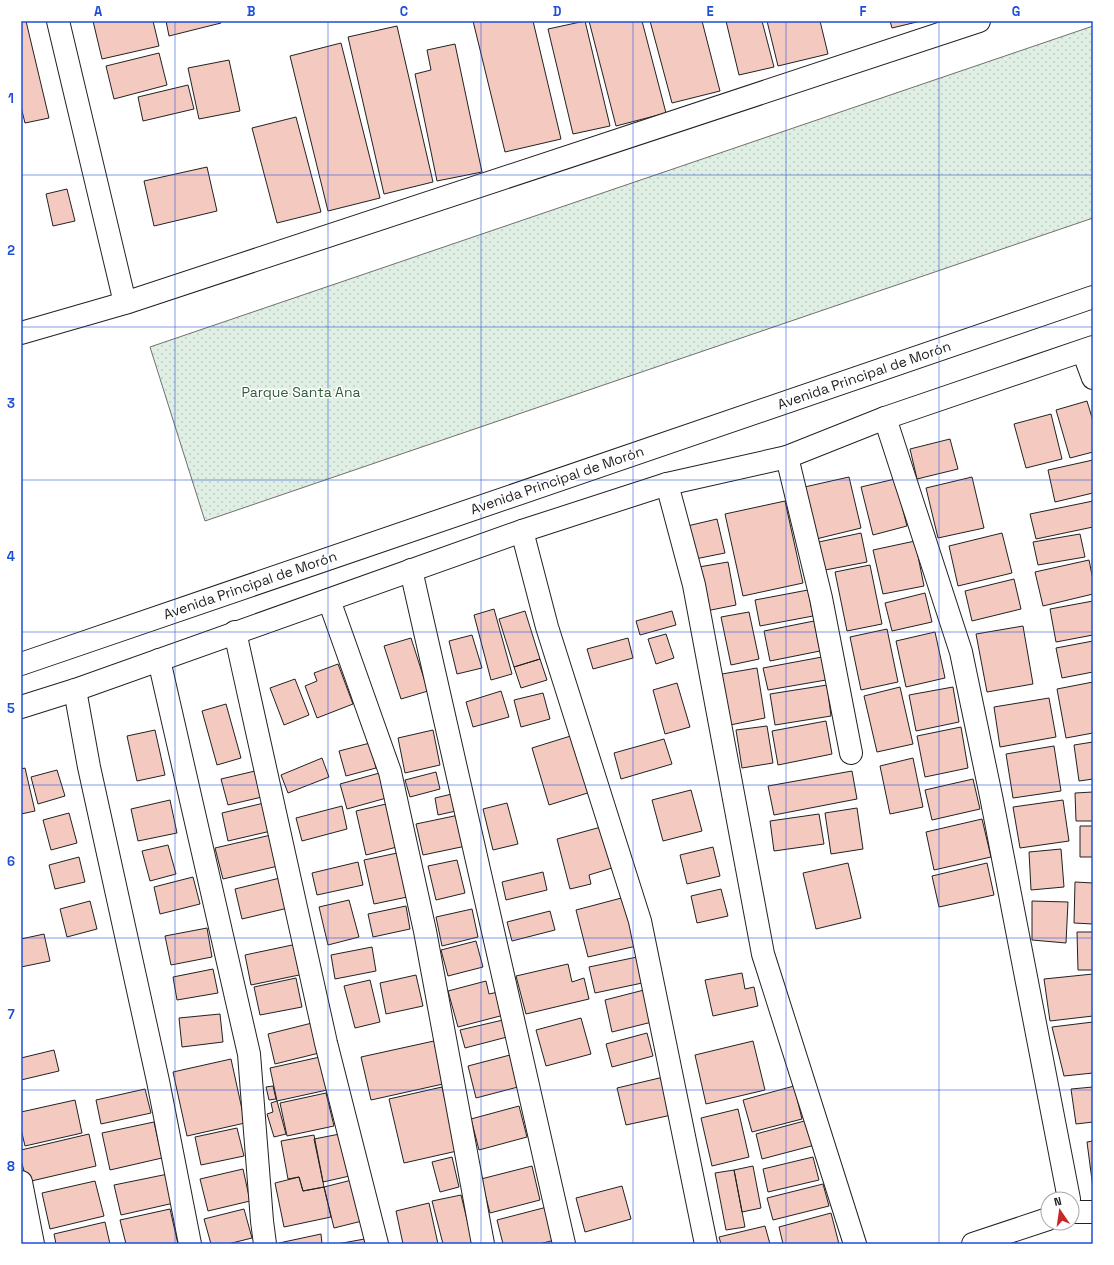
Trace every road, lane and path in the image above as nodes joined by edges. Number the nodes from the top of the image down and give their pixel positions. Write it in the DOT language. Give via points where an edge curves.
graph roads {
  1 [pos="58,21"];
  2 [pos="980,21"];
  3 [pos="1093,297"];
  4 [pos="125,303"];
  5 [pos="21,332"];
  6 [pos="1088,349"];
  7 [pos="1093,378"];
  8 [pos="885,418"];
  9 [pos="787,457"];
  10 [pos="667,484"];
  11 [pos="522,531"];
  12 [pos="411,570"];
  13 [pos="329,600"];
  14 [pos="235,632"];
  15 [pos="160,660"];
  16 [pos="21,664"];
  17 [pos="75,690"];
  18 [pos="21,707"];
  19 [pos="851,753"];
  20 [pos="21,1182"];
  21 [pos="1067,1191"];
  22 [pos="1080,1212"];
  23 [pos="1093,1212"];
  24 [pos="1040,1222"];
  25 [pos="33,1244"];
  26 [pos="190,1244"];
  27 [pos="265,1244"];
  28 [pos="377,1244"];
  29 [pos="483,1244"];
  30 [pos="564,1244"];
  31 [pos="706,1244"];
  32 [pos="855,1244"];
  33 [pos="973,1244"];
  1 -- 4 [label="street"];
  2 -- 4 [label="street"];
  3 -- 16 [label="street, Avenida Principal de Morón"];
  4 -- 5 [label="street"];
  6 -- 7 [label="street"];
  6 -- 8 [label="street"];
  8 -- 9 [label="street"];
  8 -- 21 [label="street" via="961,652"];
  9 -- 10 [label="street"];
  9 -- 19 [label="street" via="821,598"];
  10 -- 11 [label="street"];
  10 -- 32 [label="street" via="694,585 763,954"];
  11 -- 12 [label="street"];
  11 -- 31 [label="street" via="547,628 640,921"];
  12 -- 13 [label="street"];
  12 -- 30 [label="street"];
  13 -- 14 [label="street"];
  13 -- 29 [label="street" via="390,772 425,931"];
  14 -- 15 [label="street"];
  14 -- 28 [label="street" via="326,1043"];
  15 -- 17 [label="street"];
  15 -- 27 [label="street" via="249,1054"];
  17 -- 18 [label="street"];
  17 -- 26 [label="street"];
  20 -- 25 [label="street"];
  22 -- 23 [label="street"];
  24 -- 33 [label="street"];
}
